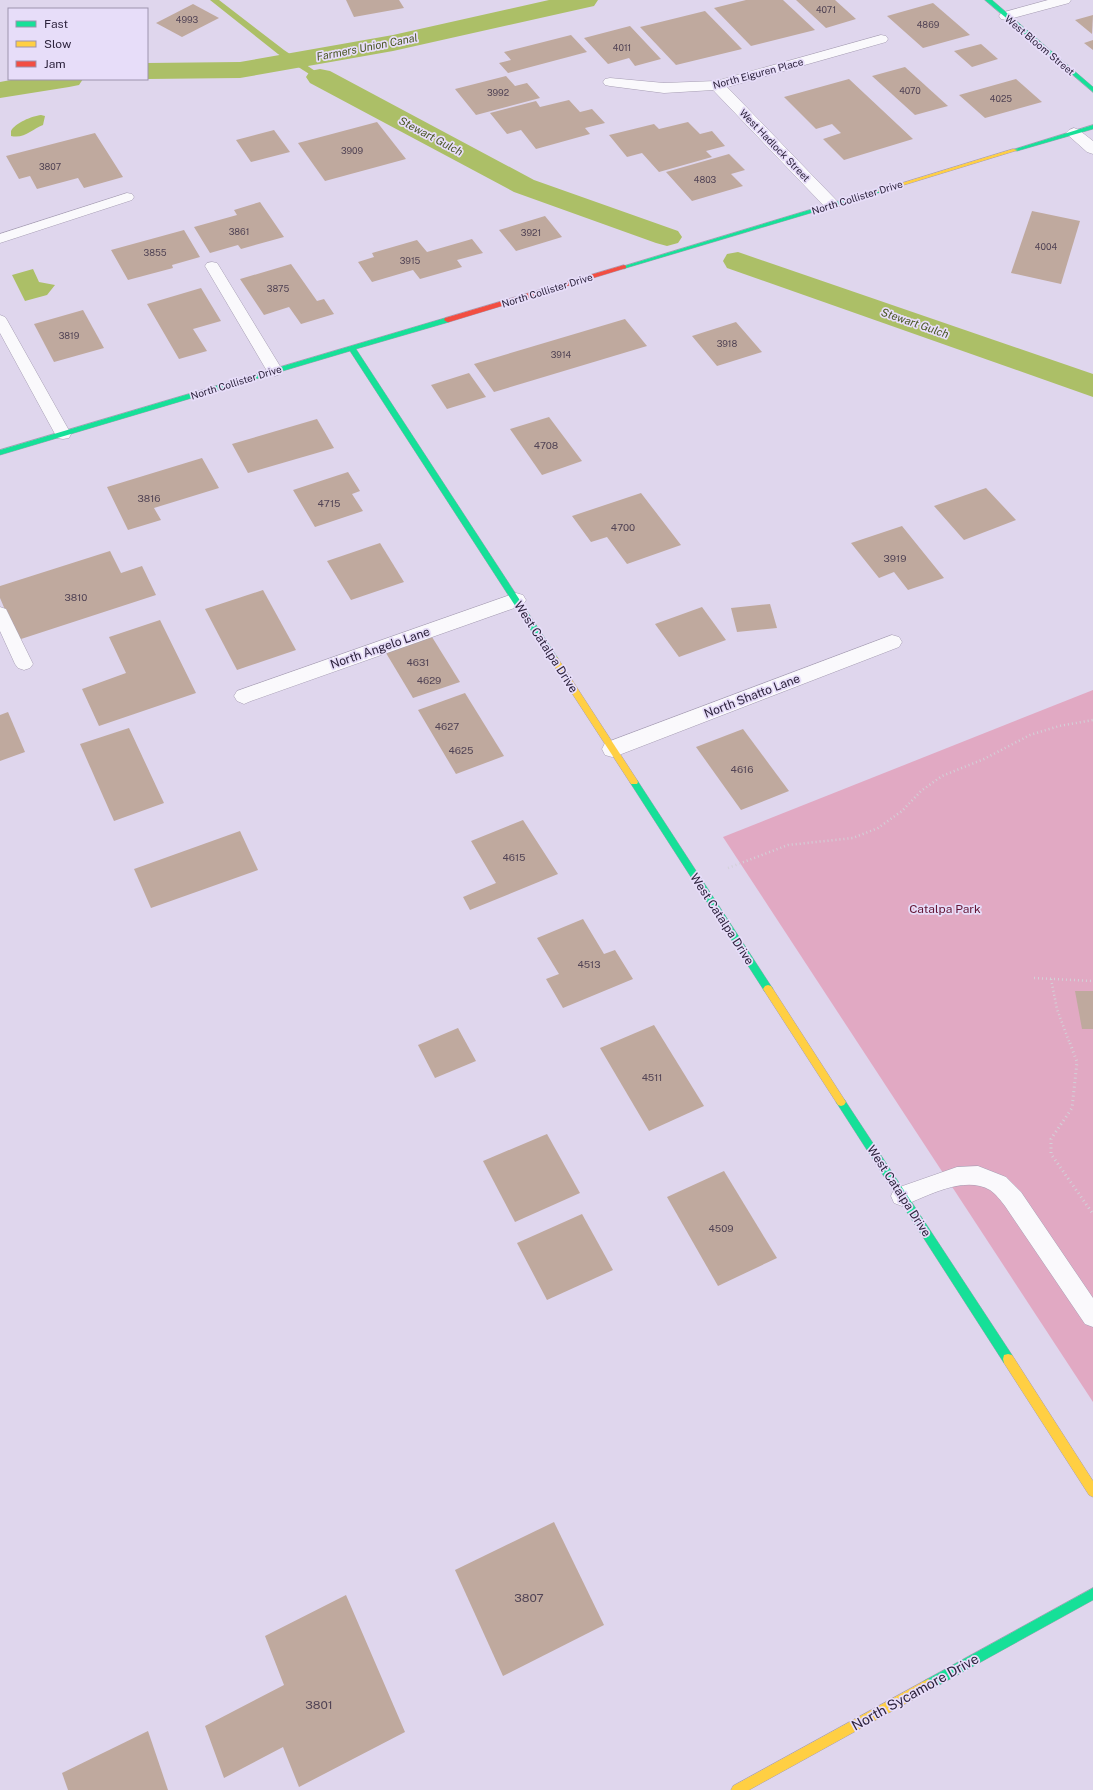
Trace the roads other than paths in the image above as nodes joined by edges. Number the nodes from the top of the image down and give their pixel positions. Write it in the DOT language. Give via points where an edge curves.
graph roads {
  1 [pos="988,0"];
  2 [pos="1064,0"];
  3 [pos="1006,16"];
  4 [pos="881,39"];
  5 [pos="610,82"];
  6 [pos="717,85"];
  7 [pos="1093,90"];
  8 [pos="1093,127"];
  9 [pos="1074,133"];
  10 [pos="1093,149"];
  11 [pos="127,197"];
  12 [pos="832,205"];
  13 [pos="0,239"];
  14 [pos="212,266"];
  15 [pos="0,320"];
  16 [pos="352,348"];
  17 [pos="275,371"];
  18 [pos="63,434"];
  19 [pos="0,453"];
  20 [pos="516,600"];
  21 [pos="0,613"];
  22 [pos="892,642"];
  23 [pos="24,664"];
  24 [pos="244,696"];
  25 [pos="612,749"];
  26 [pos="902,1196"];
  27 [pos="1093,1317"];
  28 [pos="1093,1491"];
  29 [pos="1093,1594"];
  30 [pos="738,1790"];
  1 -- 3 [label="street, West Bloom Street"];
  2 -- 3 [label="street"];
  3 -- 7 [label="street, West Bloom Street"];
  4 -- 6 [label="street, North Eiguren Place"];
  5 -- 6 [label="street, North Eiguren Place" via="664,88"];
  6 -- 12 [label="street, West Hadlock Street"];
  8 -- 9 [label="street, North Collister Drive"];
  9 -- 10 [label="street"];
  9 -- 12 [label="street, North Collister Drive"];
  11 -- 13 [label="lane"];
  12 -- 16 [label="street, North Collister Drive"];
  14 -- 17 [label="lane"];
  15 -- 18 [label="lane"];
  16 -- 17 [label="street, North Collister Drive"];
  16 -- 20 [label="street, West Catalpa Drive"];
  17 -- 18 [label="street, North Collister Drive"];
  18 -- 19 [label="street, North Collister Drive"];
  20 -- 24 [label="street, North Angelo Lane"];
  20 -- 25 [label="street, West Catalpa Drive"];
  21 -- 23 [label="lane"];
  22 -- 25 [label="street, North Shatto Lane"];
  25 -- 26 [label="street, West Catalpa Drive"];
  26 -- 27 [label="lane" via="957,1176 978,1175 999,1184 1013,1199"];
  26 -- 28 [label="street, West Catalpa Drive"];
  29 -- 30 [label="street, North Sycamore Drive"];
}
